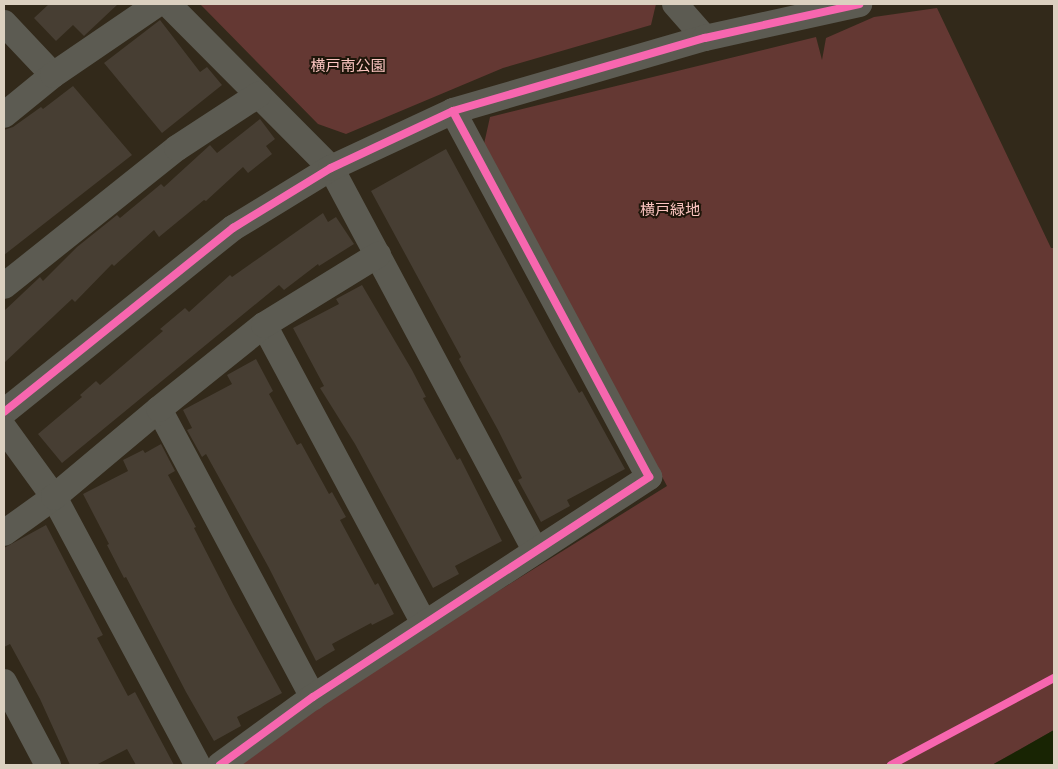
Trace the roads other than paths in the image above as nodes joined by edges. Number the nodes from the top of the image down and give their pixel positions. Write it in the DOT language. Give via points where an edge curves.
graph roads {
  1 [pos="157,4"];
  2 [pos="168,4"];
  3 [pos="675,4"];
  4 [pos="859,4"];
  5 [pos="4,22"];
  6 [pos="706,38"];
  7 [pos="53,75"];
  8 [pos="258,95"];
  9 [pos="454,111"];
  10 [pos="4,115"];
  11 [pos="331,168"];
  12 [pos="378,254"];
  13 [pos="4,286"];
  14 [pos="264,326"];
  15 [pos="158,409"];
  16 [pos="4,412"];
  17 [pos="4,428"];
  18 [pos="54,497"];
  19 [pos="4,533"];
  20 [pos="535,550"];
  21 [pos="424,624"];
  22 [pos="4,682"];
  23 [pos="313,697"];
  24 [pos="48,765"];
  25 [pos="198,765"];
  26 [pos="220,765"];
  1 -- 7 [label="street"];
  2 -- 8 [label="street"];
  3 -- 6 [label="street"];
  4 -- 6 [label="street"];
  5 -- 7 [label="street"];
  6 -- 9 [label="street"];
  7 -- 10 [label="street"];
  8 -- 11 [label="street"];
  8 -- 13 [label="street" via="177,148"];
  9 -- 11 [label="street"];
  9 -- 20 [label="street" via="649,477"];
  11 -- 12 [label="street"];
  11 -- 16 [label="street" via="233,228"];
  12 -- 14 [label="street"];
  12 -- 20 [label="street"];
  14 -- 15 [label="street"];
  14 -- 21 [label="street"];
  15 -- 18 [label="street"];
  15 -- 23 [label="street"];
  17 -- 18 [label="street"];
  18 -- 19 [label="street"];
  18 -- 25 [label="street"];
  20 -- 21 [label="street"];
  21 -- 23 [label="street"];
  22 -- 24 [label="street"];
  23 -- 26 [label="street"];
}
